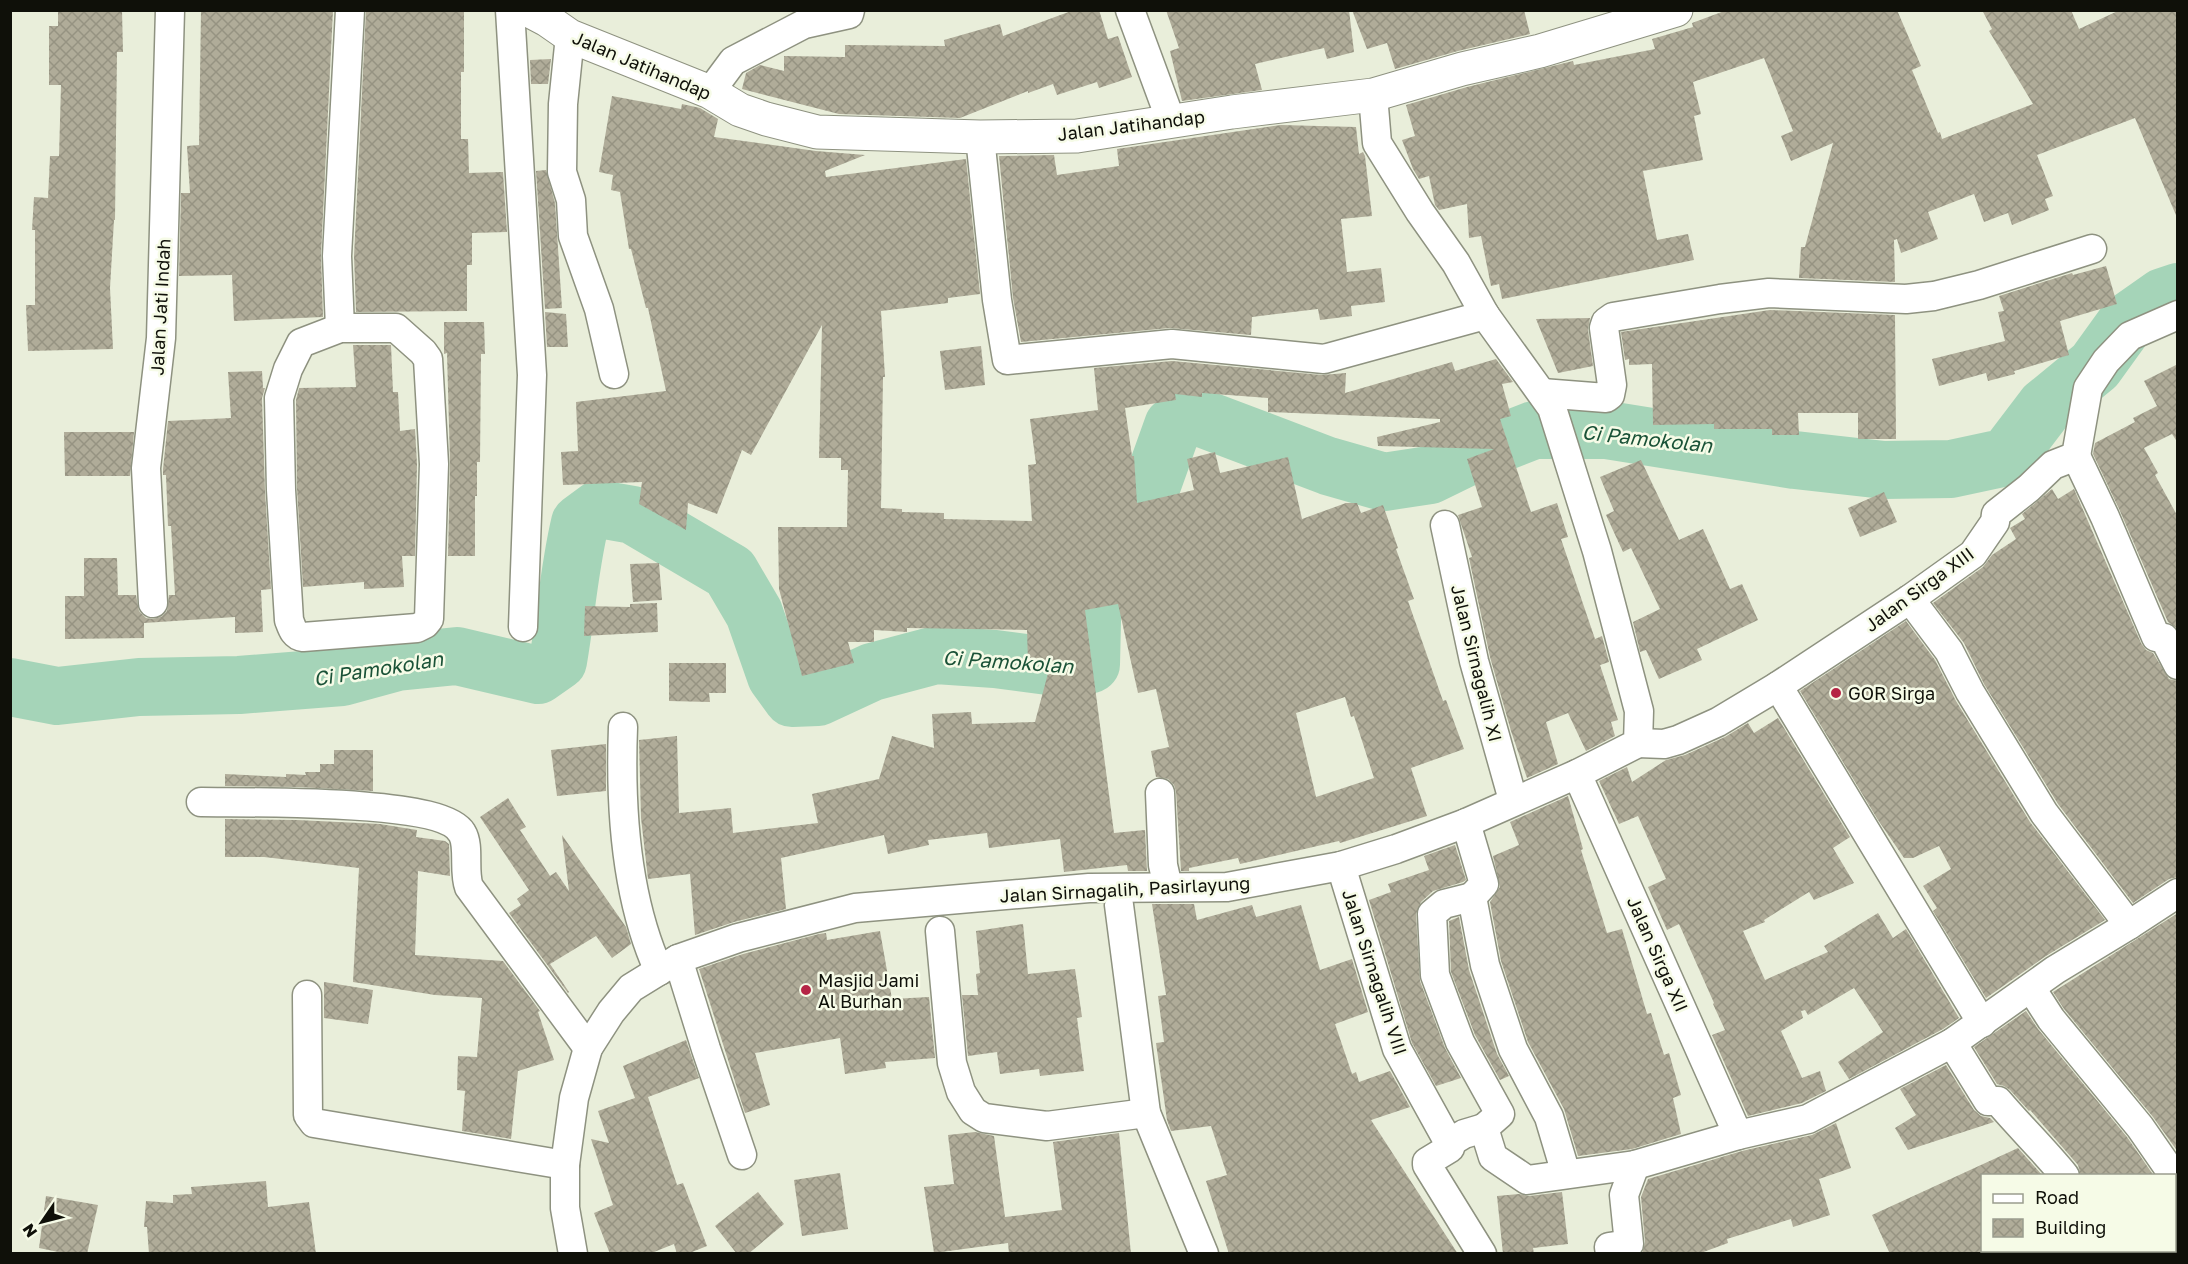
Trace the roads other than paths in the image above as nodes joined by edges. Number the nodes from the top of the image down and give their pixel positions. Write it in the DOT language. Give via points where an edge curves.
graph roads {
  1 [pos="170,10"];
  2 [pos="350,10"];
  3 [pos="510,10"];
  4 [pos="528,10"];
  5 [pos="850,10"];
  6 [pos="1130,10"];
  7 [pos="1676,10"];
  8 [pos="570,36"];
  9 [pos="710,92"];
  10 [pos="1373,95"];
  11 [pos="1171,121"];
  12 [pos="980,137"];
  13 [pos="2092,249"];
  14 [pos="1485,315"];
  15 [pos="2177,316"];
  16 [pos="340,328"];
  17 [pos="614,374"];
  18 [pos="1547,400"];
  19 [pos="2076,456"];
  20 [pos="1444,525"];
  21 [pos="1911,599"];
  22 [pos="153,603"];
  23 [pos="523,627"];
  24 [pos="2178,665"];
  25 [pos="1778,686"];
  26 [pos="623,727"];
  27 [pos="1638,742"];
  28 [pos="1577,774"];
  29 [pos="1160,793"];
  30 [pos="1514,800"];
  31 [pos="201,802"];
  32 [pos="1466,822"];
  33 [pos="1341,866"];
  34 [pos="1168,887"];
  35 [pos="2178,893"];
  36 [pos="1472,897"];
  37 [pos="1119,905"];
  38 [pos="2129,926"];
  39 [pos="940,931"];
  40 [pos="669,965"];
  41 [pos="2031,988"];
  42 [pos="307,995"];
  43 [pos="1982,1023"];
  44 [pos="1952,1043"];
  45 [pos="588,1048"];
  46 [pos="1146,1113"];
  47 [pos="1484,1128"];
  48 [pos="1738,1135"];
  49 [pos="1449,1143"];
  50 [pos="742,1155"];
  51 [pos="565,1165"];
  52 [pos="1635,1165"];
  53 [pos="1566,1174"];
  54 [pos="2063,1174"];
  55 [pos="2173,1174"];
  56 [pos="573,1254"];
  57 [pos="1204,1254"];
  58 [pos="1482,1254"];
  59 [pos="1610,1254"];
  1 -- 22 [label="street, Jalan Jati Indah" via="161,338 146,468"];
  2 -- 16 [label="street" via="337,256"];
  3 -- 23 [label="street" via="532,375"];
  4 -- 8 [label="street, Jalan Jatihandap"];
  5 -- 9 [label="street" via="849,14 804,24 734,60"];
  6 -- 11 [label="street"];
  7 -- 10 [label="street, Jalan Jatihandap"];
  8 -- 9 [label="street, Jalan Jatihandap"];
  8 -- 17 [label="street" via="562,172 571,200 573,236 599,309"];
  9 -- 12 [label="street, Jalan Jatihandap" via="740,110 817,132"];
  10 -- 11 [label="street, Jalan Jatihandap"];
  10 -- 14 [label="street" via="1377,143 1456,263"];
  11 -- 12 [label="street, Jalan Jatihandap" via="1077,136"];
  12 -- 14 [label="street" via="1007,360 1172,344 1324,359"];
  13 -- 18 [label="street" via="1979,285 1906,300 1769,293 1612,317 1604,328 1612,392 1608,397"];
  14 -- 18 [label="street"];
  15 -- 19 [label="street" via="2130,336 2106,361 2088,388"];
  16 -- 16 [label="street" via="301,343 279,398 289,620 293,631 303,637 417,628 429,619 434,464 428,359 396,328"];
  18 -- 27 [label="street" via="1598,551 1639,711"];
  19 -- 21 [label="street, Jalan Sirga XIII" via="2052,465 1996,513 1995,522 1973,554"];
  19 -- 24 [label="street" via="2156,637 2164,638"];
  20 -- 30 [label="street, Jalan Sirnagalih XI" via="1474,661"];
  21 -- 25 [label="street, Jalan Sirga XIII"];
  21 -- 38 [label="street" via="1949,651 2044,813"];
  25 -- 27 [label="street, Jalan Sirga XIII" via="1718,722 1678,740 1664,744"];
  25 -- 43 [label="street"];
  26 -- 40 [label="street" via="621,779 628,858 648,946"];
  27 -- 28 [label="street, Jalan Sirnagalih, Pasirlayung"];
  28 -- 30 [label="street, Jalan Sirnagalih, Pasirlayung"];
  28 -- 48 [label="street, Jalan Sirga XII"];
  29 -- 34 [label="street" via="1163,865"];
  30 -- 32 [label="street, Jalan Sirnagalih, Pasirlayung"];
  31 -- 45 [label="street" via="375,807 425,814 456,826 465,841 469,887"];
  32 -- 33 [label="street, Jalan Sirnagalih, Pasirlayung"];
  32 -- 36 [label="street" via="1484,884"];
  33 -- 34 [label="street, Jalan Sirnagalih, Pasirlayung" via="1227,887"];
  33 -- 49 [label="street, Jalan Sirnagalih VIII" via="1396,1048"];
  34 -- 40 [label="street, Jalan Sirnagalih, Pasirlayung" via="1089,888 855,908 738,938"];
  35 -- 38 [label="street"];
  36 -- 47 [label="street" via="1444,904 1432,914 1432,929 1435,975 1460,1042 1500,1114"];
  36 -- 53 [label="street" via="1485,964 1512,1049 1549,1117"];
  37 -- 46 [label="street"];
  38 -- 41 [label="street"];
  39 -- 46 [label="street" via="952,1063 961,1092 973,1111 984,1118 1047,1126"];
  40 -- 45 [label="street, Jalan Sirnagalih, Pasirlayung" via="631,988"];
  40 -- 50 [label="street" via="706,1049"];
  41 -- 43 [label="street"];
  41 -- 55 [label="street"];
  42 -- 51 [label="street" via="308,1115 314,1124"];
  43 -- 44 [label="street"];
  44 -- 48 [label="street" via="1808,1119"];
  44 -- 54 [label="street" via="1988,1101 1998,1101"];
  45 -- 51 [label="street, Jalan Sirnagalih, Pasirlayung" via="574,1098"];
  46 -- 57 [label="street"];
  47 -- 49 [label="street"];
  47 -- 53 [label="street" via="1493,1157 1527,1180"];
  48 -- 52 [label="street"];
  49 -- 58 [label="street" via="1450,1148 1427,1161 1427,1165"];
  51 -- 56 [label="street, Jalan Sirnagalih, Pasirlayung" via="565,1208"];
  52 -- 53 [label="street"];
  52 -- 59 [label="street" via="1624,1195 1629,1244 1609,1247"];
}
